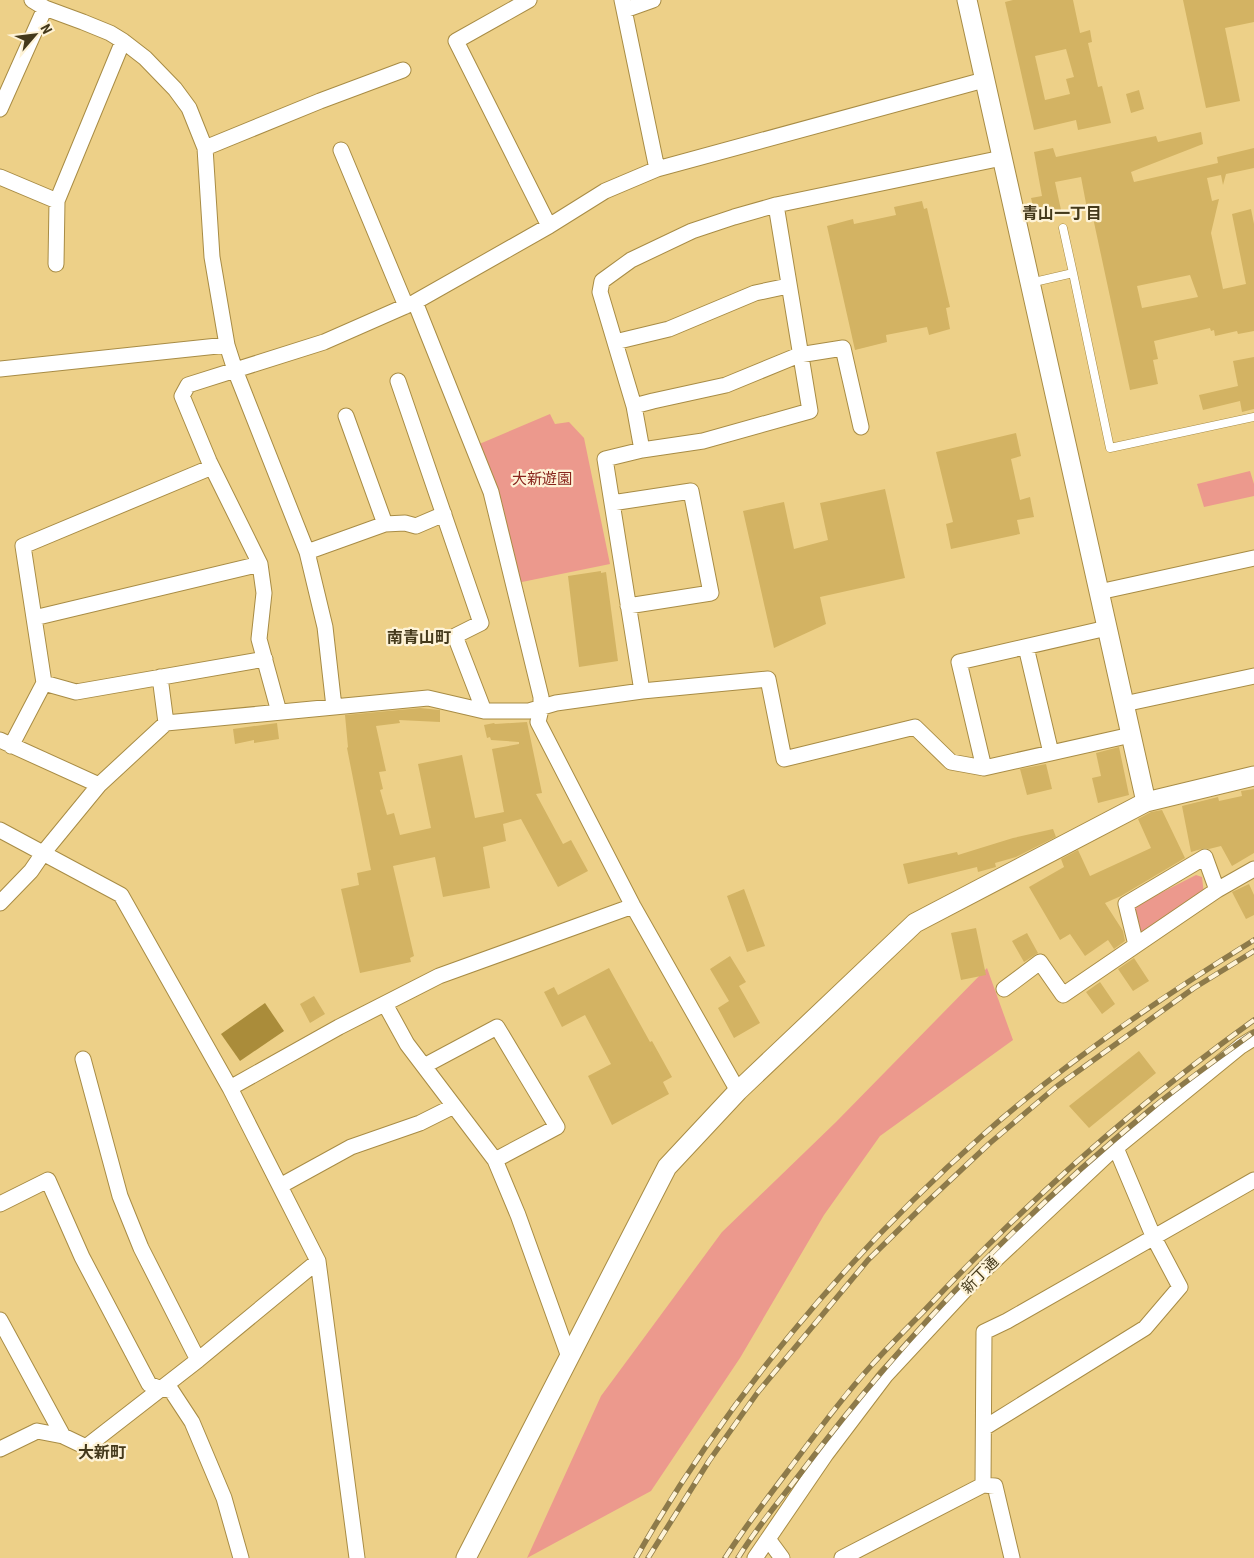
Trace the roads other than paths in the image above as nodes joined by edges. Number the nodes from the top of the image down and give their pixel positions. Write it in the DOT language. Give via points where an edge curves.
graph roads {
  1 [pos="528,0"];
  2 [pos="653,0"];
  3 [pos="967,0"];
  4 [pos="38,4"];
  5 [pos="624,5"];
  6 [pos="123,41"];
  7 [pos="403,70"];
  8 [pos="984,80"];
  9 [pos="0,110"];
  10 [pos="205,148"];
  11 [pos="341,150"];
  12 [pos="1002,158"];
  13 [pos="656,169"];
  14 [pos="0,177"];
  15 [pos="57,201"];
  16 [pos="776,205"];
  17 [pos="549,226"];
  18 [pos="1063,228"];
  19 [pos="56,264"];
  20 [pos="1073,273"];
  21 [pos="1030,283"];
  22 [pos="788,286"];
  23 [pos="410,304"];
  24 [pos="615,342"];
  25 [pos="227,345"];
  26 [pos="799,355"];
  27 [pos="0,369"];
  28 [pos="235,370"];
  29 [pos="398,381"];
  30 [pos="634,406"];
  31 [pos="346,416"];
  32 [pos="1254,417"];
  33 [pos="860,427"];
  34 [pos="642,450"];
  35 [pos="212,467"];
  36 [pos="612,503"];
  37 [pos="444,514"];
  38 [pos="385,524"];
  39 [pos="307,552"];
  40 [pos="1254,558"];
  41 [pos="260,564"];
  42 [pos="1099,592"];
  43 [pos="628,606"];
  44 [pos="34,618"];
  45 [pos="1107,628"];
  46 [pos="1026,647"];
  47 [pos="265,659"];
  48 [pos="1254,676"];
  49 [pos="160,677"];
  50 [pos="44,683"];
  51 [pos="642,691"];
  52 [pos="1124,704"];
  53 [pos="334,707"];
  54 [pos="541,709"];
  55 [pos="484,711"];
  56 [pos="279,712"];
  57 [pos="166,723"];
  58 [pos="1131,734"];
  59 [pos="6,743"];
  60 [pos="1051,753"];
  61 [pos="984,768"];
  62 [pos="1254,776"];
  63 [pos="99,785"];
  64 [pos="1146,802"];
  65 [pos="0,830"];
  66 [pos="44,852"];
  67 [pos="1254,869"];
  68 [pos="1217,890"];
  69 [pos="0,903"];
  70 [pos="633,906"];
  71 [pos="1136,945"];
  72 [pos="1004,989"];
  73 [pos="385,1004"];
  74 [pos="1254,1038"];
  75 [pos="84,1059"];
  76 [pos="424,1066"];
  77 [pos="230,1088"];
  78 [pos="738,1091"];
  79 [pos="454,1106"];
  80 [pos="1116,1148"];
  81 [pos="494,1160"];
  82 [pos="1254,1180"];
  83 [pos="280,1186"];
  84 [pos="0,1204"];
  85 [pos="1154,1238"];
  86 [pos="318,1261"];
  87 [pos="0,1320"];
  88 [pos="569,1357"];
  89 [pos="198,1360"];
  90 [pos="161,1389"];
  91 [pos="984,1428"];
  92 [pos="64,1436"];
  93 [pos="0,1449"];
  94 [pos="983,1485"];
  95 [pos="768,1539"];
  96 [pos="241,1558"];
  97 [pos="357,1558"];
  98 [pos="466,1558"];
  99 [pos="755,1558"];
  100 [pos="782,1558"];
  101 [pos="842,1558"];
  102 [pos="1012,1558"];
  1 -- 17 [label="street" via="456,41"];
  2 -- 5 [label="street"];
  3 -- 8 [label="street"];
  4 -- 6 [label="street"];
  4 -- 9 [label="street"];
  5 -- 13 [label="street"];
  6 -- 10 [label="street" via="146,58 175,89 189,108"];
  6 -- 15 [label="street"];
  7 -- 10 [label="street"];
  8 -- 12 [label="street"];
  8 -- 13 [label="street"];
  10 -- 25 [label="street" via="212,257"];
  11 -- 23 [label="street"];
  12 -- 16 [label="street"];
  12 -- 21 [label="street"];
  13 -- 17 [label="street" via="605,191"];
  14 -- 15 [label="street"];
  15 -- 19 [label="street"];
  16 -- 22 [label="street"];
  16 -- 24 [label="street" via="692,231 631,260 602,281 600,292"];
  17 -- 23 [label="street"];
  18 -- 20 [label="lane"];
  20 -- 21 [label="lane"];
  20 -- 32 [label="lane" via="1110,448"];
  21 -- 42 [label="street"];
  22 -- 24 [label="street" via="755,293 669,329"];
  22 -- 26 [label="street"];
  23 -- 28 [label="street" via="324,342"];
  23 -- 54 [label="street" via="490,492 541,697"];
  24 -- 30 [label="street"];
  25 -- 27 [label="street"];
  25 -- 28 [label="street"];
  26 -- 30 [label="street" via="726,385"];
  26 -- 33 [label="street" via="843,348"];
  26 -- 34 [label="street" via="810,412 703,440"];
  28 -- 35 [label="street" via="188,386 182,396"];
  28 -- 39 [label="street"];
  29 -- 37 [label="street"];
  30 -- 34 [label="street"];
  31 -- 38 [label="street"];
  34 -- 36 [label="street" via="605,460"];
  35 -- 41 [label="street"];
  35 -- 44 [label="street" via="23,546"];
  36 -- 43 [label="street"];
  36 -- 43 [label="street" via="691,491 711,593"];
  37 -- 38 [label="street" via="416,526"];
  37 -- 55 [label="street" via="481,623 454,636"];
  38 -- 39 [label="street"];
  39 -- 53 [label="street" via="325,627"];
  40 -- 42 [label="street"];
  41 -- 44 [label="street"];
  41 -- 47 [label="street" via="264,593 259,639"];
  42 -- 45 [label="street"];
  43 -- 51 [label="street"];
  44 -- 50 [label="street"];
  45 -- 46 [label="street"];
  45 -- 52 [label="street"];
  46 -- 60 [label="street"];
  46 -- 61 [label="street" via="959,662"];
  47 -- 49 [label="street"];
  47 -- 56 [label="street"];
  48 -- 52 [label="street"];
  49 -- 50 [label="street" via="76,692"];
  49 -- 57 [label="street"];
  50 -- 59 [label="street"];
  51 -- 54 [label="street"];
  51 -- 61 [label="street" via="768,679 784,759 915,727 951,762"];
  52 -- 58 [label="street"];
  53 -- 55 [label="street" via="428,698"];
  53 -- 56 [label="street"];
  54 -- 55 [label="street"];
  54 -- 70 [label="street" via="538,722"];
  56 -- 57 [label="street"];
  57 -- 63 [label="street"];
  58 -- 60 [label="street"];
  58 -- 64 [label="street"];
  59 -- 63 [label="street"];
  60 -- 61 [label="street"];
  62 -- 64 [label="street"];
  63 -- 66 [label="street"];
  64 -- 78 [label="street" via="915,923"];
  65 -- 66 [label="street"];
  66 -- 69 [label="street" via="31,872"];
  66 -- 77 [label="street" via="121,895"];
  67 -- 68 [label="street"];
  68 -- 71 [label="street"];
  68 -- 71 [label="street" via="1205,857 1126,904"];
  70 -- 73 [label="street" via="440,976"];
  70 -- 78 [label="street"];
  71 -- 72 [label="street" via="1063,995 1040,962"];
  73 -- 76 [label="street" via="407,1044"];
  73 -- 77 [label="street"];
  74 -- 80 [label="street, 新丁通"];
  75 -- 89 [label="street" via="120,1196"];
  76 -- 79 [label="street"];
  76 -- 81 [label="street" via="497,1027 557,1127"];
  77 -- 83 [label="street"];
  78 -- 88 [label="street" via="667,1167"];
  79 -- 81 [label="street"];
  79 -- 83 [label="street" via="351,1147"];
  80 -- 85 [label="street"];
  80 -- 95 [label="street, 新丁通" via="978,1276 885,1376"];
  81 -- 88 [label="street" via="518,1215"];
  82 -- 85 [label="street"];
  83 -- 86 [label="street"];
  84 -- 90 [label="street" via="48,1180 82,1257 149,1384"];
  85 -- 91 [label="street" via="984,1332"];
  85 -- 91 [label="street" via="1180,1287 1145,1328"];
  86 -- 89 [label="street"];
  86 -- 97 [label="street"];
  87 -- 92 [label="street"];
  88 -- 98 [label="street"];
  89 -- 90 [label="street"];
  90 -- 92 [label="street" via="86,1447"];
  90 -- 96 [label="street" via="171,1390 192,1422 224,1498"];
  91 -- 94 [label="street"];
  92 -- 93 [label="street" via="36,1432"];
  94 -- 101 [label="street"];
  94 -- 102 [label="street" via="995,1486"];
  95 -- 99 [label="street, 新丁通"];
  95 -- 100 [label="street"];
}
